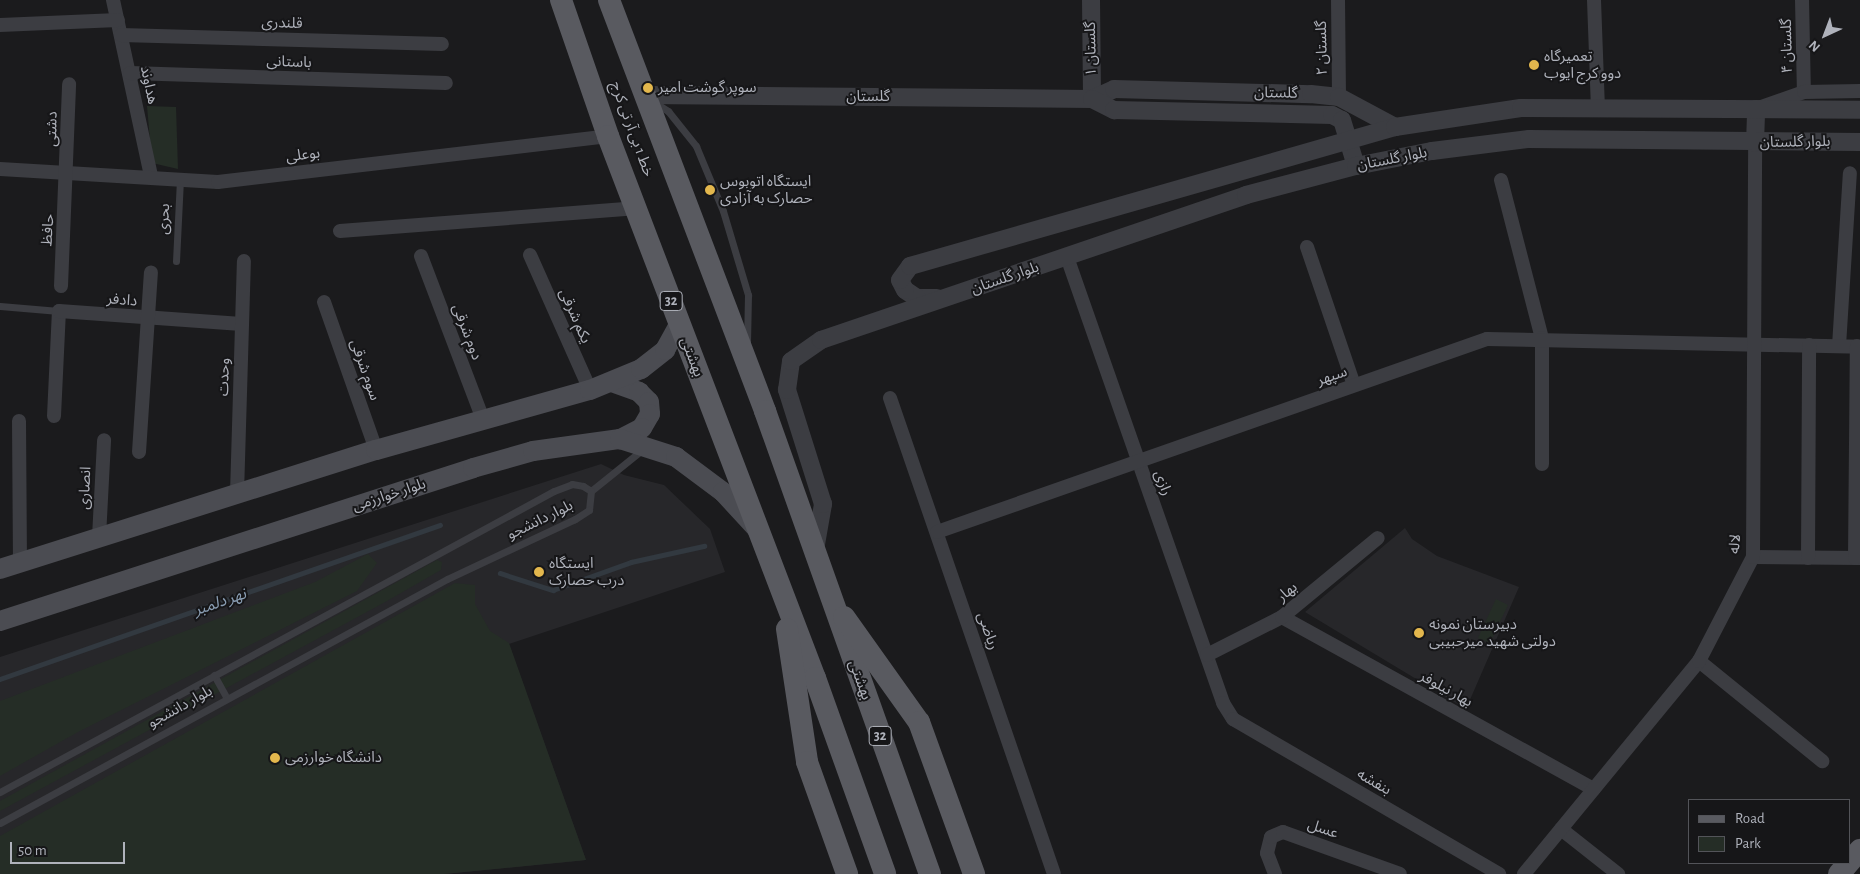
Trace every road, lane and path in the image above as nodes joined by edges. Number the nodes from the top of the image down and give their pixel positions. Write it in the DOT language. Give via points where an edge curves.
graph roads {
  1 [pos="113,0"];
  2 [pos="560,0"];
  3 [pos="609,0"];
  4 [pos="1090,0"];
  5 [pos="1338,0"];
  6 [pos="1594,0"];
  7 [pos="1802,0"];
  8 [pos="118,20"];
  9 [pos="0,25"];
  10 [pos="121,34"];
  11 [pos="442,44"];
  12 [pos="130,73"];
  13 [pos="446,83"];
  14 [pos="70,84"];
  15 [pos="1804,92"];
  16 [pos="1860,92"];
  17 [pos="644,95"];
  18 [pos="1339,96"];
  19 [pos="1092,99"];
  20 [pos="1598,107"];
  21 [pos="1756,108"];
  22 [pos="1860,110"];
  23 [pos="1395,127"];
  24 [pos="608,136"];
  25 [pos="1348,138"];
  26 [pos="1755,142"];
  27 [pos="1860,142"];
  28 [pos="1356,166"];
  29 [pos="0,169"];
  30 [pos="1850,173"];
  31 [pos="68,176"];
  32 [pos="151,176"];
  33 [pos="180,179"];
  34 [pos="1501,180"];
  35 [pos="640,203"];
  36 [pos="340,231"];
  37 [pos="1307,247"];
  38 [pos="530,255"];
  39 [pos="421,256"];
  40 [pos="1067,257"];
  41 [pos="176,261"];
  42 [pos="244,261"];
  43 [pos="151,272"];
  44 [pos="60,286"];
  45 [pos="943,299"];
  46 [pos="324,302"];
  47 [pos="0,306"];
  48 [pos="59,311"];
  49 [pos="148,319"];
  50 [pos="242,324"];
  51 [pos="679,325"];
  52 [pos="1542,338"];
  53 [pos="1754,344"];
  54 [pos="1809,346"];
  55 [pos="1839,346"];
  56 [pos="1858,346"];
  57 [pos="747,362"];
  58 [pos="612,382"];
  59 [pos="1354,385"];
  60 [pos="590,390"];
  61 [pos="890,398"];
  62 [pos="54,416"];
  63 [pos="484,418"];
  64 [pos="20,421"];
  65 [pos="620,439"];
  66 [pos="104,440"];
  67 [pos="648,445"];
  68 [pos="376,450"];
  69 [pos="139,452"];
  70 [pos="1138,461"];
  71 [pos="1542,464"];
  72 [pos="591,491"];
  73 [pos="237,494"];
  74 [pos="758,530"];
  75 [pos="937,532"];
  76 [pos="99,537"];
  77 [pos="1378,538"];
  78 [pos="814,553"];
  79 [pos="1753,557"];
  80 [pos="1808,558"];
  81 [pos="1858,558"];
  82 [pos="20,562"];
  83 [pos="0,569"];
  84 [pos="830,599"];
  85 [pos="784,600"];
  86 [pos="1282,617"];
  87 [pos="0,621"];
  88 [pos="1207,656"];
  89 [pos="1699,661"];
  90 [pos="214,675"];
  91 [pos="226,697"];
  92 [pos="1233,719"];
  93 [pos="1822,761"];
  94 [pos="1594,789"];
  95 [pos="0,792"];
  96 [pos="0,822"];
  97 [pos="1561,829"];
  98 [pos="1860,850"];
  99 [pos="1850,861"];
  100 [pos="1848,864"];
  101 [pos="847,874"];
  102 [pos="885,874"];
  103 [pos="930,874"];
  104 [pos="974,874"];
  105 [pos="1054,874"];
  106 [pos="1276,874"];
  107 [pos="1400,874"];
  108 [pos="1499,874"];
  109 [pos="1524,874"];
  110 [pos="1618,874"];
  111 [pos="1839,874"];
  1 -- 8 [label="street, هداوند"];
  2 -- 24 [label="main road, بهشتی / 32"];
  3 -- 17 [label="main road, 32"];
  4 -- 19 [label="street, گلستان ۱"];
  5 -- 18 [label="street, گلستان ۲"];
  6 -- 20 [label="street"];
  7 -- 15 [label="street, گلستان ۴"];
  8 -- 9 [label="street"];
  8 -- 10 [label="street, هداوند"];
  10 -- 11 [label="street, قلندری"];
  10 -- 12 [label="street, هداوند"];
  12 -- 13 [label="street, باستانی"];
  12 -- 32 [label="street, هداوند"];
  14 -- 31 [label="street, دشتی"];
  15 -- 16 [label="street, بلوار گلستان"];
  15 -- 21 [label="street, بلوار گلستان"];
  17 -- 19 [label="street, گلستان"];
  17 -- 57 [label="main road, 32"];
  17 -- 57 [label="lane, خط 1 بی آر تی کرج" via="668,111 696,146 723,211 748,295"];
  18 -- 19 [label="street, گلستان" via="1114,89"];
  18 -- 23 [label="street, گلستان"];
  19 -- 25 [label="street, گلستان" via="1114,110 1332,114 1342,120"];
  20 -- 21 [label="street, بلوار گلستان"];
  20 -- 23 [label="street, بلوار گلستان" via="1521,108"];
  21 -- 22 [label="street, بلوار گلستان"];
  21 -- 26 [label="street"];
  23 -- 25 [label="street, بلوار گلستان"];
  24 -- 33 [label="street, بوعلی" via="218,182"];
  24 -- 35 [label="main road, بهشتی / 32"];
  25 -- 28 [label="street, گلستان"];
  25 -- 45 [label="street, بلوار گلستان" via="910,266 900,280 905,290 918,298"];
  26 -- 27 [label="street, بلوار گلستان"];
  26 -- 28 [label="street, بلوار گلستان" via="1529,139 1470,145"];
  26 -- 53 [label="street, لاله"];
  28 -- 40 [label="street, بلوار گلستان" via="1246,196"];
  29 -- 31 [label="street, بوعلی"];
  30 -- 55 [label="street"];
  31 -- 32 [label="street, بوعلی"];
  31 -- 44 [label="street, حافظ"];
  32 -- 33 [label="street, بوعلی"];
  33 -- 41 [label="lane, بحری"];
  34 -- 52 [label="street"];
  35 -- 36 [label="street"];
  35 -- 51 [label="main road, بهشتی / 32"];
  37 -- 59 [label="street"];
  38 -- 60 [label="street, یکم شرقی"];
  39 -- 63 [label="street, دوم شرقی"];
  40 -- 45 [label="street, بلوار گلستان"];
  40 -- 70 [label="street, رازی"];
  42 -- 50 [label="street, وحدت"];
  43 -- 49 [label="street"];
  45 -- 78 [label="street, بلوار گلستان" via="821,340 791,361 788,390 823,504"];
  46 -- 68 [label="street, سوم شرقی"];
  47 -- 48 [label="lane, دادفر"];
  48 -- 49 [label="street, دادفر"];
  48 -- 62 [label="street"];
  49 -- 50 [label="street, دادفر"];
  49 -- 69 [label="street"];
  50 -- 73 [label="street, وحدت"];
  51 -- 58 [label="main road" via="665,350 641,370"];
  51 -- 74 [label="main road, بهشتی / 32"];
  52 -- 53 [label="street, سپهر"];
  52 -- 59 [label="street, سپهر" via="1487,339"];
  52 -- 71 [label="street"];
  53 -- 54 [label="street, سپهر"];
  53 -- 79 [label="street, لاله"];
  54 -- 55 [label="street, سپهر"];
  54 -- 80 [label="street"];
  55 -- 56 [label="street, سپهر"];
  56 -- 81 [label="street"];
  57 -- 78 [label="main road, 32"];
  58 -- 60 [label="main road"];
  58 -- 65 [label="main road" via="639,392 649,402 650,414 642,428"];
  59 -- 70 [label="street, سپهر"];
  60 -- 63 [label="main road"];
  61 -- 75 [label="street, ریاضی"];
  63 -- 68 [label="main road"];
  64 -- 82 [label="street"];
  65 -- 67 [label="main road, بلوار خوارزمی"];
  65 -- 87 [label="main road, بلوار خوارزمی" via="533,451 473,468"];
  66 -- 76 [label="street, انصاری"];
  67 -- 72 [label="lane"];
  67 -- 74 [label="main road, بلوار خوارزمی" via="676,457 706,478"];
  68 -- 73 [label="main road"];
  70 -- 75 [label="street, سپهر"];
  70 -- 88 [label="street, رازی"];
  72 -- 90 [label="lane, بلوار دانشجو" via="572,484 554,491"];
  72 -- 91 [label="lane, بلوار دانشجو" via="589,510 575,519 447,579"];
  73 -- 76 [label="main road"];
  74 -- 85 [label="main road, بهشتی / 32"];
  75 -- 105 [label="street, ریاضی"];
  76 -- 82 [label="main road"];
  77 -- 86 [label="street, بهار"];
  78 -- 84 [label="main road, 32"];
  79 -- 80 [label="street"];
  79 -- 89 [label="street, لاله"];
  80 -- 81 [label="street"];
  82 -- 83 [label="main road"];
  84 -- 103 [label="main road, بهشتى / 32"];
  84 -- 104 [label="main road" via="918,722"];
  85 -- 101 [label="main road" via="807,762"];
  85 -- 102 [label="main road, 32"];
  86 -- 88 [label="street, بهار"];
  86 -- 94 [label="street, بهار نیلوفر"];
  88 -- 92 [label="street, رازی"];
  89 -- 93 [label="street"];
  89 -- 94 [label="street, لاله"];
  90 -- 91 [label="lane"];
  90 -- 95 [label="lane, بلوار دانشجو"];
  91 -- 96 [label="lane, بلوار دانشجو"];
  92 -- 108 [label="street, بنفشه"];
  94 -- 97 [label="street, لاله"];
  97 -- 109 [label="street, لاله"];
  97 -- 110 [label="street"];
  98 -- 99 [label="main road"];
  100 -- 111 [label="main road"];
  106 -- 107 [label="street, عسل" via="1267,853 1271,837 1283,832"];
}
